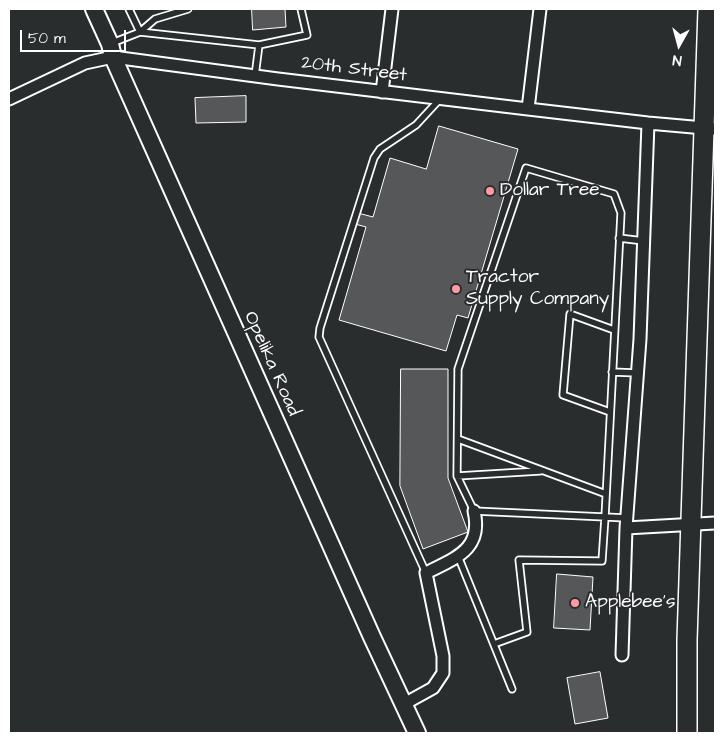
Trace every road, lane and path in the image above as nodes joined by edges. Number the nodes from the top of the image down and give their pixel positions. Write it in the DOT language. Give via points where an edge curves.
graph roads {
  1 [pos="94,9"];
  2 [pos="129,9"];
  3 [pos="188,9"];
  4 [pos="301,9"];
  5 [pos="392,9"];
  6 [pos="540,9"];
  7 [pos="708,9"];
  8 [pos="140,32"];
  9 [pos="259,45"];
  10 [pos="111,51"];
  11 [pos="255,76"];
  12 [pos="382,92"];
  13 [pos="441,98"];
  14 [pos="9,99"];
  15 [pos="528,109"];
  16 [pos="648,123"];
  17 [pos="710,128"];
  18 [pos="619,238"];
  19 [pos="645,241"];
  20 [pos="614,330"];
  21 [pos="612,372"];
  22 [pos="638,373"];
  23 [pos="610,412"];
  24 [pos="458,439"];
  25 [pos="542,471"];
  26 [pos="457,476"];
  27 [pos="606,494"];
  28 [pos="474,511"];
  29 [pos="605,517"];
  30 [pos="627,523"];
  31 [pos="691,524"];
  32 [pos="715,524"];
  33 [pos="458,556"];
  34 [pos="426,573"];
  35 [pos="494,644"];
  36 [pos="622,655"];
  37 [pos="512,689"];
  38 [pos="404,704"];
  39 [pos="417,733"];
  40 [pos="687,733"];
  1 -- 10 [label="main road, Opelika Road"];
  2 -- 8 [label="lane"];
  3 -- 8 [label="lane" via="155,19"];
  4 -- 9 [label="lane" via="306,35"];
  5 -- 12 [label="street"];
  6 -- 15 [label="street"];
  7 -- 17 [label="highway"];
  8 -- 9 [label="lane"];
  8 -- 10 [label="lane"];
  9 -- 11 [label="lane"];
  10 -- 11 [label="street, 20th Street"];
  10 -- 14 [label="street, 20th Street"];
  10 -- 38 [label="main road, Opelika Road"];
  11 -- 12 [label="street, 20th Street"];
  12 -- 13 [label="street, 20th Street"];
  13 -- 15 [label="street, 20th Street"];
  13 -- 34 [label="lane" via="416,125 380,149 374,158 320,328 320,337"];
  15 -- 16 [label="street, 20th Street"];
  16 -- 17 [label="street, 20th Street"];
  16 -- 19 [label="street"];
  17 -- 31 [label="highway"];
  18 -- 19 [label="lane"];
  18 -- 20 [label="lane"];
  18 -- 24 [label="lane" via="622,213 614,194 526,168 458,369"];
  19 -- 22 [label="street"];
  20 -- 21 [label="lane"];
  20 -- 23 [label="lane" via="570,314 563,395"];
  21 -- 22 [label="lane"];
  21 -- 23 [label="lane"];
  22 -- 30 [label="street"];
  23 -- 27 [label="lane"];
  24 -- 25 [label="lane"];
  24 -- 26 [label="lane"];
  25 -- 26 [label="lane"];
  25 -- 27 [label="lane"];
  26 -- 28 [label="lane"];
  27 -- 29 [label="lane"];
  28 -- 29 [label="lane"];
  28 -- 33 [label="street" via="477,526 470,546"];
  29 -- 30 [label="lane"];
  29 -- 35 [label="lane" via="602,561 519,560 527,632"];
  30 -- 31 [label="street"];
  30 -- 36 [label="street"];
  31 -- 32 [label="street"];
  31 -- 40 [label="highway"];
  33 -- 34 [label="street"];
  33 -- 35 [label="lane"];
  34 -- 38 [label="street" via="443,656 443,673 433,688"];
  35 -- 37 [label="lane"];
  38 -- 39 [label="main road, Opelika Road"];
}
